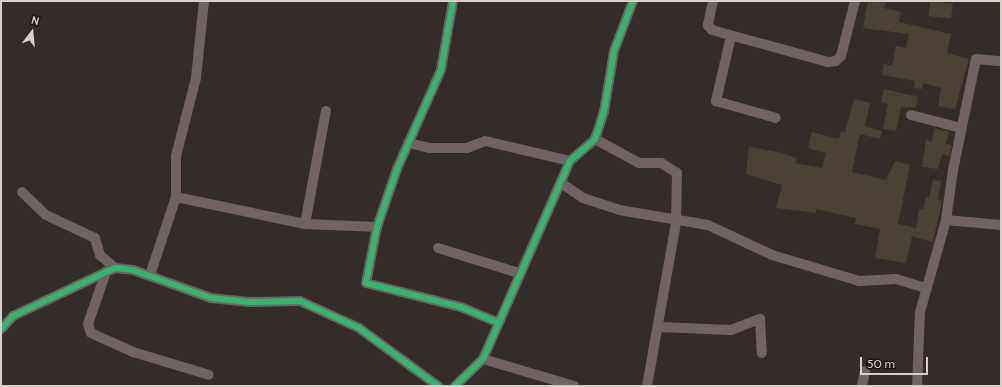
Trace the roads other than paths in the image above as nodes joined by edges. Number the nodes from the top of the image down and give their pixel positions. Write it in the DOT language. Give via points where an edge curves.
graph roads {
  1 [pos="204,1"];
  2 [pos="453,1"];
  3 [pos="632,1"];
  4 [pos="713,1"];
  5 [pos="856,1"];
  6 [pos="731,36"];
  7 [pos="1001,62"];
  8 [pos="326,111"];
  9 [pos="911,116"];
  10 [pos="776,118"];
  11 [pos="961,128"];
  12 [pos="595,139"];
  13 [pos="408,143"];
  14 [pos="570,161"];
  15 [pos="561,183"];
  16 [pos="22,192"];
  17 [pos="176,197"];
  18 [pos="676,218"];
  19 [pos="946,220"];
  20 [pos="305,224"];
  21 [pos="1001,226"];
  22 [pos="377,228"];
  23 [pos="438,248"];
  24 [pos="110,270"];
  25 [pos="519,273"];
  26 [pos="150,274"];
  27 [pos="925,288"];
  28 [pos="499,323"];
  29 [pos="660,327"];
  30 [pos="1,330"];
  31 [pos="762,353"];
  32 [pos="483,359"];
  33 [pos="865,371"];
  34 [pos="209,375"];
  35 [pos="438,386"];
  36 [pos="455,386"];
  37 [pos="574,386"];
  38 [pos="647,386"];
  39 [pos="862,386"];
  40 [pos="917,386"];
  1 -- 17 [label="street" via="196,78 176,156"];
  2 -- 13 [label="street" via="441,70"];
  3 -- 12 [label="street" via="614,51 604,112"];
  4 -- 6 [label="street" via="708,25 712,30"];
  5 -- 6 [label="street" via="836,61"];
  6 -- 10 [label="street" via="716,101"];
  7 -- 11 [label="street" via="976,59"];
  8 -- 20 [label="street"];
  9 -- 11 [label="street"];
  11 -- 19 [label="street"];
  12 -- 14 [label="street"];
  12 -- 18 [label="street" via="639,163 662,163 677,173"];
  13 -- 14 [label="street" via="429,148 467,148 485,141"];
  13 -- 22 [label="street"];
  14 -- 15 [label="street"];
  15 -- 18 [label="street" via="583,198 619,210"];
  15 -- 25 [label="street"];
  16 -- 24 [label="street" via="46,215 95,238 100,255"];
  17 -- 20 [label="street"];
  17 -- 26 [label="street"];
  18 -- 27 [label="street" via="708,225 772,255 859,281 896,278"];
  18 -- 29 [label="street"];
  19 -- 21 [label="street"];
  19 -- 27 [label="street"];
  20 -- 22 [label="street"];
  22 -- 28 [label="street" via="366,283 461,307"];
  23 -- 25 [label="street"];
  24 -- 26 [label="street"];
  24 -- 30 [label="street" via="13,316"];
  24 -- 34 [label="street" via="88,324 90,333 133,352"];
  25 -- 28 [label="street"];
  26 -- 35 [label="street" via="211,298 249,302 300,301 359,328"];
  27 -- 40 [label="street" via="916,344"];
  28 -- 32 [label="street"];
  29 -- 31 [label="street" via="731,330 760,319"];
  29 -- 38 [label="street"];
  32 -- 36 [label="street"];
  32 -- 37 [label="street"];
  33 -- 39 [label="street"];
}
